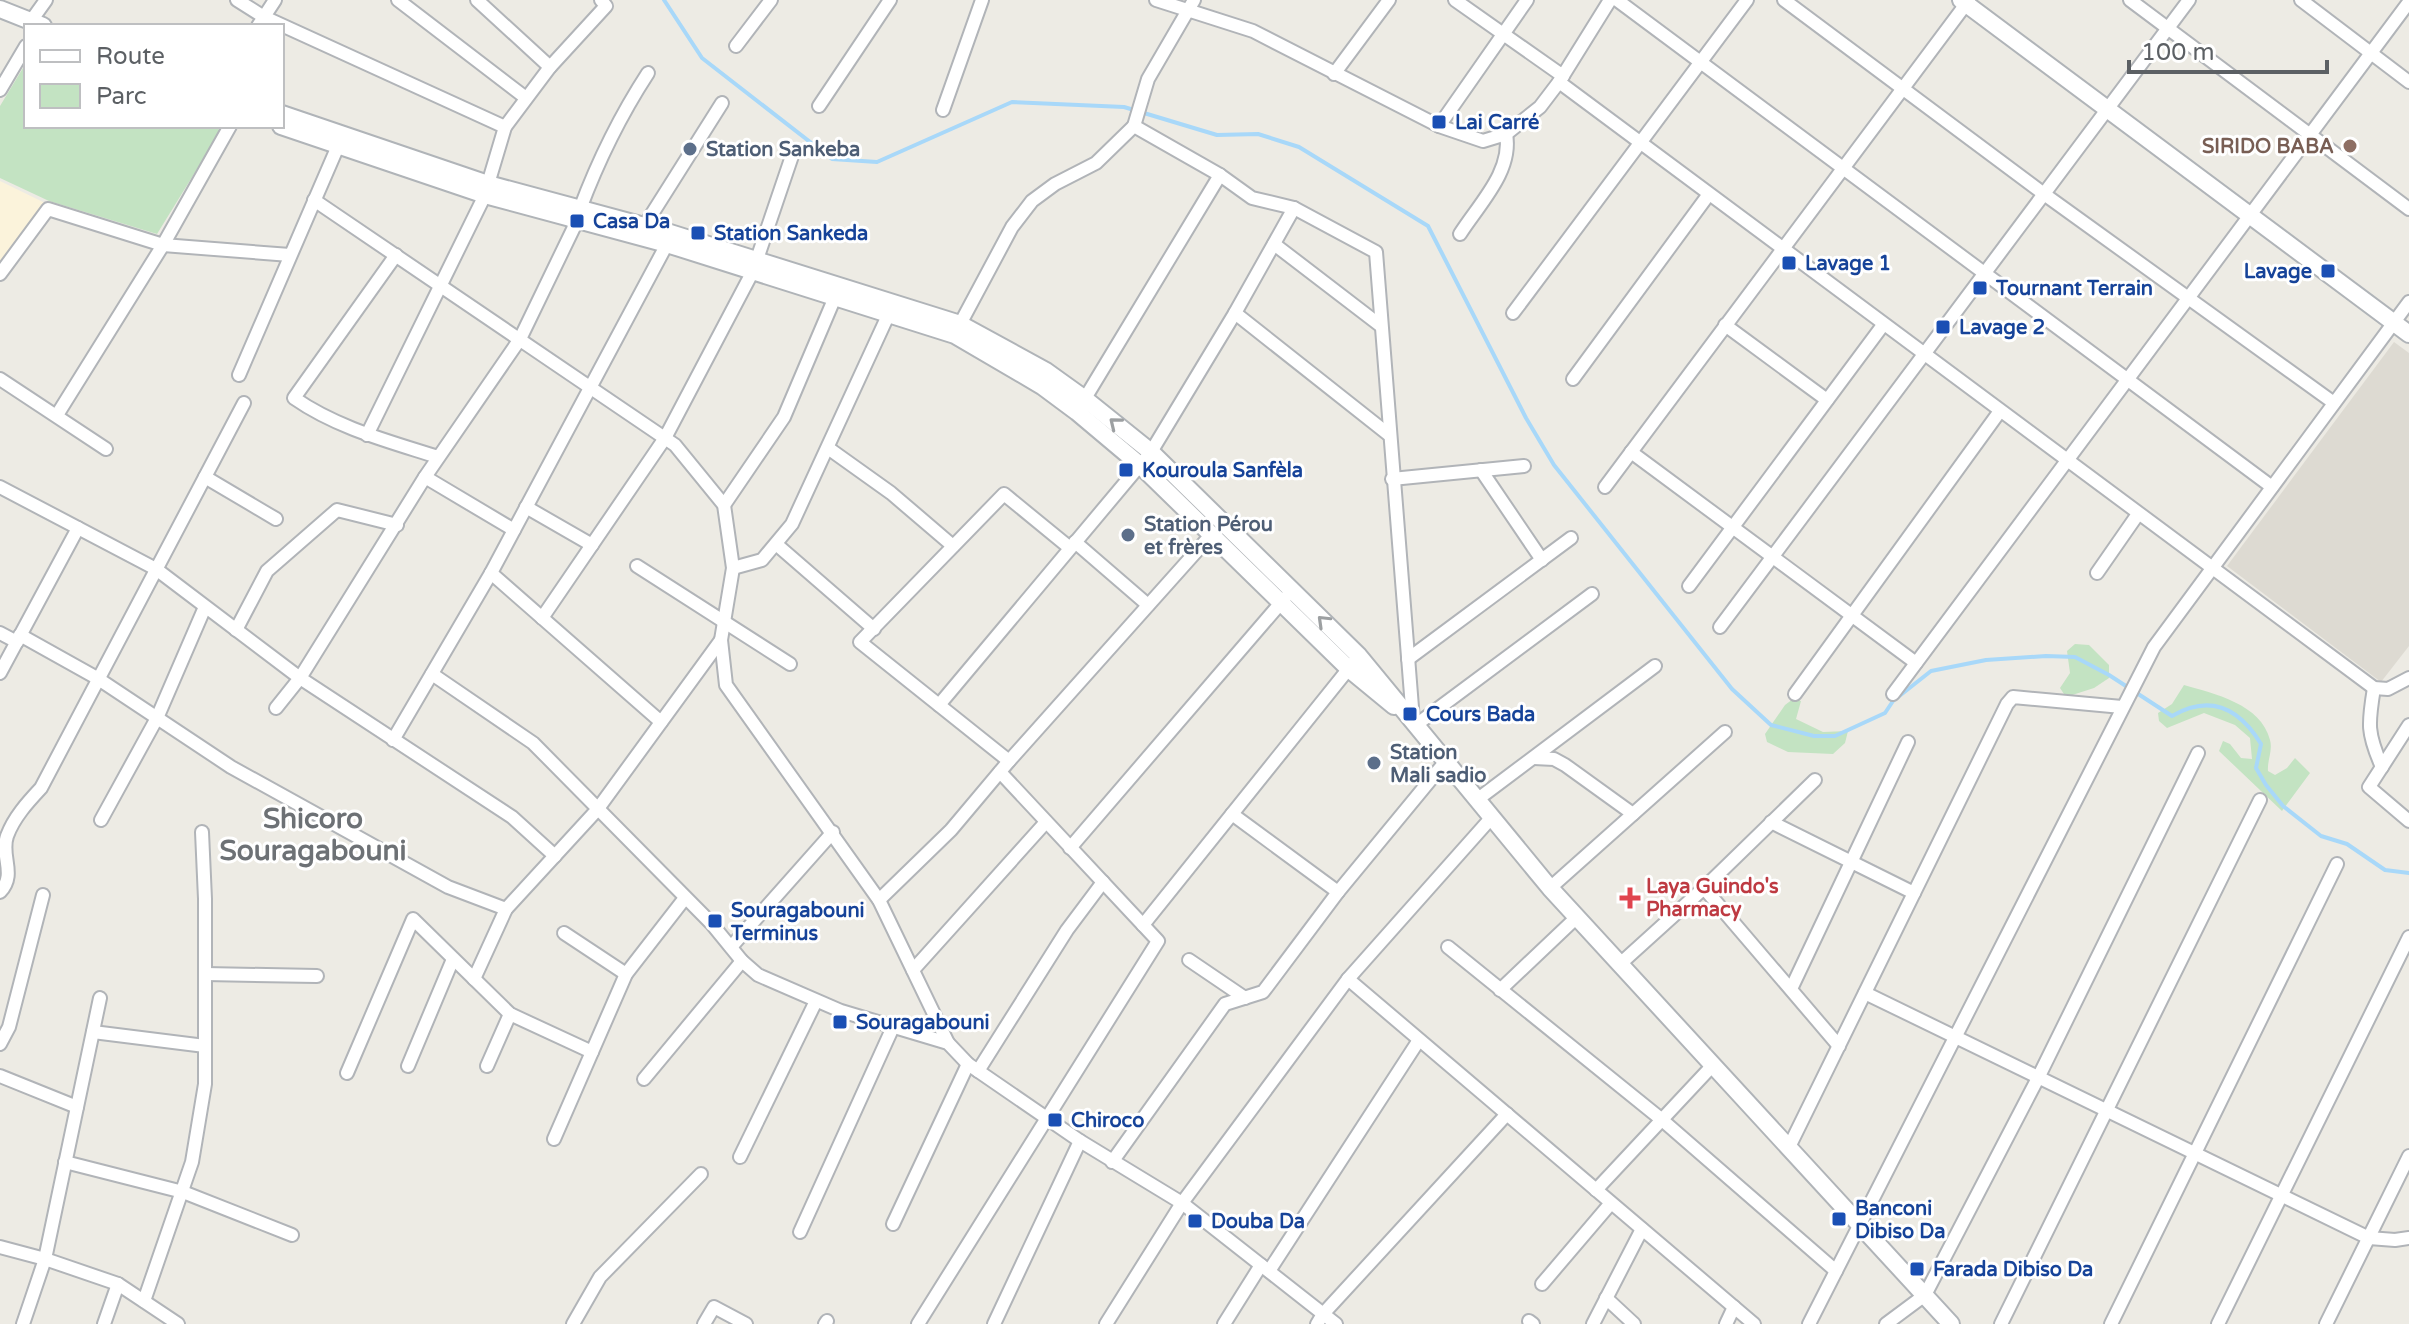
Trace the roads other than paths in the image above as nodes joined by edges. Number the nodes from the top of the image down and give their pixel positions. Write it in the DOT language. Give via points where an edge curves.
graph roads {
  1 [pos="46,0"];
  2 [pos="237,0"];
  3 [pos="275,0"];
  4 [pos="398,0"];
  5 [pos="477,0"];
  6 [pos="601,0"];
  7 [pos="771,0"];
  8 [pos="890,0"];
  9 [pos="982,0"];
  10 [pos="1156,0"];
  11 [pos="1389,0"];
  12 [pos="1455,0"];
  13 [pos="1527,0"];
  14 [pos="1610,0"];
  15 [pos="1617,0"];
  16 [pos="1747,0"];
  17 [pos="1784,0"];
  18 [pos="2130,0"];
  19 [pos="2189,0"];
  20 [pos="2301,0"];
  21 [pos="1965,1"];
  22 [pos="2409,2"];
  23 [pos="1191,5"];
  24 [pos="0,9"];
  25 [pos="0,21"];
  26 [pos="261,21"];
  27 [pos="29,24"];
  28 [pos="34,24"];
  29 [pos="24,25"];
  30 [pos="2168,29"];
  31 [pos="284,31"];
  32 [pos="1504,35"];
  33 [pos="736,46"];
  34 [pos="24,49"];
  35 [pos="2371,53"];
  36 [pos="1701,63"];
  37 [pos="550,67"];
  38 [pos="648,73"];
  39 [pos="1334,74"];
  40 [pos="1561,79"];
  41 [pos="2409,82"];
  42 [pos="1902,89"];
  43 [pos="0,90"];
  44 [pos="526,98"];
  45 [pos="722,103"];
  46 [pos="819,106"];
  47 [pos="2108,109"];
  48 [pos="943,110"];
  49 [pos="284,115"];
  50 [pos="1134,126"];
  51 [pos="1439,126"];
  52 [pos="284,127"];
  53 [pos="505,127"];
  54 [pos="229,128"];
  55 [pos="1506,134"];
  56 [pos="2311,135"];
  57 [pos="1641,143"];
  58 [pos="338,146"];
  59 [pos="793,153"];
  60 [pos="1843,168"];
  61 [pos="1220,175"];
  62 [pos="486,189"];
  63 [pos="1709,194"];
  64 [pos="2044,194"];
  65 [pos="314,200"];
  66 [pos="1294,208"];
  67 [pos="2409,209"];
  68 [pos="578,215"];
  69 [pos="2251,216"];
  70 [pos="645,225"];
  71 [pos="1460,234"];
  72 [pos="667,244"];
  73 [pos="1274,244"];
  74 [pos="163,245"];
  75 [pos="1782,249"];
  76 [pos="290,255"];
  77 [pos="396,255"];
  78 [pos="754,265"];
  79 [pos="0,274"];
  80 [pos="1985,274"];
  81 [pos="442,286"];
  82 [pos="838,291"];
  83 [pos="2189,298"];
  84 [pos="2409,302"];
  85 [pos="891,308"];
  86 [pos="1235,313"];
  87 [pos="1513,313"];
  88 [pos="2394,322"];
  89 [pos="1725,325"];
  90 [pos="1883,325"];
  91 [pos="1381,326"];
  92 [pos="957,330"];
  93 [pos="2409,334"];
  94 [pos="520,339"];
  95 [pos="1924,355"];
  96 [pos="239,375"];
  97 [pos="0,379"];
  98 [pos="1573,379"];
  99 [pos="2128,380"];
  100 [pos="590,387"];
  101 [pos="1827,400"];
  102 [pos="244,403"];
  103 [pos="2334,403"];
  104 [pos="1081,405"];
  105 [pos="2000,411"];
  106 [pos="57,415"];
  107 [pos="1388,434"];
  108 [pos="367,435"];
  109 [pos="665,438"];
  110 [pos="828,448"];
  111 [pos="106,449"];
  112 [pos="1151,452"];
  113 [pos="1631,452"];
  114 [pos="438,457"];
  115 [pos="2067,461"];
  116 [pos="1140,465"];
  117 [pos="1524,466"];
  118 [pos="1481,470"];
  119 [pos="205,477"];
  120 [pos="425,477"];
  121 [pos="1392,479"];
  122 [pos="0,487"];
  123 [pos="1605,487"];
  124 [pos="2272,487"];
  125 [pos="724,505"];
  126 [pos="526,507"];
  127 [pos="2138,514"];
  128 [pos="276,519"];
  129 [pos="397,525"];
  130 [pos="78,528"];
  131 [pos="1733,528"];
  132 [pos="514,530"];
  133 [pos="1211,535"];
  134 [pos="1571,538"];
  135 [pos="776,544"];
  136 [pos="592,545"];
  137 [pos="1072,545"];
  138 [pos="953,546"];
  139 [pos="1773,557"];
  140 [pos="1542,560"];
  141 [pos="637,566"];
  142 [pos="733,568"];
  143 [pos="2212,568"];
  144 [pos="156,569"];
  145 [pos="491,573"];
  146 [pos="2097,573"];
  147 [pos="1689,586"];
  148 [pos="1592,594"];
  149 [pos="1286,596"];
  150 [pos="1148,605"];
  151 [pos="205,607"];
  152 [pos="1852,616"];
  153 [pos="542,618"];
  154 [pos="723,621"];
  155 [pos="1720,627"];
  156 [pos="874,629"];
  157 [pos="236,630"];
  158 [pos="0,633"];
  159 [pos="18,639"];
  160 [pos="721,640"];
  161 [pos="1408,659"];
  162 [pos="1354,662"];
  163 [pos="1916,663"];
  164 [pos="790,664"];
  165 [pos="1655,666"];
  166 [pos="0,673"];
  167 [pos="432,674"];
  168 [pos="97,678"];
  169 [pos="300,678"];
  170 [pos="2409,678"];
  171 [pos="2374,688"];
  172 [pos="1795,694"];
  173 [pos="1893,694"];
  174 [pos="939,705"];
  175 [pos="2122,707"];
  176 [pos="276,708"];
  177 [pos="157,718"];
  178 [pos="661,722"];
  179 [pos="1414,723"];
  180 [pos="2409,725"];
  181 [pos="1725,732"];
  182 [pos="393,740"];
  183 [pos="1908,742"];
  184 [pos="2403,745"];
  185 [pos="2198,753"];
  186 [pos="1534,758"];
  187 [pos="1009,761"];
  188 [pos="1446,761"];
  189 [pos="2382,767"];
  190 [pos="1000,772"];
  191 [pos="1815,780"];
  192 [pos="1478,799"];
  193 [pos="2260,800"];
  194 [pos="597,810"];
  195 [pos="1232,814"];
  196 [pos="1633,814"];
  197 [pos="1492,817"];
  198 [pos="101,820"];
  199 [pos="2409,821"];
  200 [pos="1046,822"];
  201 [pos="1771,822"];
  202 [pos="202,832"];
  203 [pos="833,832"];
  204 [pos="1070,848"];
  205 [pos="555,856"];
  206 [pos="1852,862"];
  207 [pos="2337,864"];
  208 [pos="1103,882"];
  209 [pos="1550,888"];
  210 [pos="1704,888"];
  211 [pos="0,892"];
  212 [pos="1338,892"];
  213 [pos="1914,893"];
  214 [pos="43,895"];
  215 [pos="685,898"];
  216 [pos="879,900"];
  217 [pos="506,909"];
  218 [pos="1577,917"];
  219 [pos="1143,925"];
  220 [pos="564,933"];
  221 [pos="2409,937"];
  222 [pos="731,947"];
  223 [pos="1448,947"];
  224 [pos="453,959"];
  225 [pos="1189,960"];
  226 [pos="742,961"];
  227 [pos="1620,964"];
  228 [pos="913,970"];
  229 [pos="205,974"];
  230 [pos="626,974"];
  231 [pos="317,976"];
  232 [pos="474,979"];
  233 [pos="1348,979"];
  234 [pos="1791,989"];
  235 [pos="1500,990"];
  236 [pos="1865,993"];
  237 [pos="100,998"];
  238 [pos="1245,998"];
  239 [pos="816,1001"];
  240 [pos="510,1014"];
  241 [pos="893,1027"];
  242 [pos="93,1032"];
  243 [pos="1955,1037"];
  244 [pos="1419,1040"];
  245 [pos="948,1043"];
  246 [pos="0,1044"];
  247 [pos="205,1046"];
  248 [pos="1839,1046"];
  249 [pos="592,1052"];
  250 [pos="1713,1065"];
  251 [pos="408,1066"];
  252 [pos="487,1066"];
  253 [pos="973,1067"];
  254 [pos="347,1073"];
  255 [pos="0,1076"];
  256 [pos="2038,1078"];
  257 [pos="644,1079"];
  258 [pos="77,1107"];
  259 [pos="2107,1111"];
  260 [pos="1507,1114"];
  261 [pos="1047,1118"];
  262 [pos="1661,1119"];
  263 [pos="554,1139"];
  264 [pos="1080,1141"];
  265 [pos="1789,1147"];
  266 [pos="2195,1154"];
  267 [pos="2409,1156"];
  268 [pos="740,1157"];
  269 [pos="65,1162"];
  270 [pos="1112,1162"];
  271 [pos="701,1174"];
  272 [pos="1596,1190"];
  273 [pos="183,1192"];
  274 [pos="2281,1196"];
  275 [pos="1182,1203"];
  276 [pos="1611,1203"];
  277 [pos="893,1224"];
  278 [pos="1860,1224"];
  279 [pos="1642,1229"];
  280 [pos="800,1232"];
  281 [pos="292,1235"];
  282 [pos="2369,1238"];
  283 [pos="2409,1238"];
  284 [pos="0,1247"];
  285 [pos="45,1259"];
  286 [pos="1265,1268"];
  287 [pos="1836,1271"];
  288 [pos="118,1284"];
  289 [pos="1542,1284"];
  290 [pos="1925,1295"];
  291 [pos="1606,1298"];
  292 [pos="144,1301"];
  293 [pos="1734,1307"];
  294 [pos="1320,1319"];
  295 [pos="23,1324"];
  296 [pos="104,1324"];
  297 [pos="178,1324"];
  298 [pos="573,1324"];
  299 [pos="704,1324"];
  300 [pos="746,1324"];
  301 [pos="918,1324"];
  302 [pos="994,1324"];
  303 [pos="1106,1324"];
  304 [pos="1224,1324"];
  305 [pos="1336,1324"];
  306 [pos="1593,1324"];
  307 [pos="1634,1324"];
  308 [pos="1726,1324"];
  309 [pos="1754,1324"];
  310 [pos="1809,1324"];
  311 [pos="1886,1324"];
  312 [pos="1951,1324"];
  313 [pos="2001,1324"];
  314 [pos="2111,1324"];
  315 [pos="2218,1324"];
  316 [pos="2326,1324"];
  1 -- 28 [label="street"];
  2 -- 26 [label="street"];
  3 -- 26 [label="street"];
  4 -- 44 [label="street"];
  5 -- 37 [label="street"];
  6 -- 37 [label="street" via="606,6"];
  7 -- 33 [label="street"];
  8 -- 46 [label="street"];
  9 -- 48 [label="street"];
  10 -- 23 [label="street"];
  11 -- 39 [label="street"];
  12 -- 32 [label="street"];
  13 -- 32 [label="street"];
  14 -- 40 [label="street"];
  15 -- 36 [label="street"];
  16 -- 36 [label="street"];
  17 -- 42 [label="street"];
  18 -- 30 [label="street"];
  19 -- 30 [label="street"];
  20 -- 35 [label="street"];
  21 -- 42 [label="street"];
  21 -- 47 [label="main road"];
  22 -- 35 [label="street"];
  23 -- 39 [label="street"];
  23 -- 50 [label="street" via="1148,79"];
  24 -- 27 [label="main road"];
  25 -- 29 [label="main road"];
  30 -- 47 [label="street"];
  30 -- 56 [label="street"];
  31 -- 53 [label="street"];
  32 -- 40 [label="street"];
  32 -- 51 [label="street"];
  34 -- 43 [label="street"];
  35 -- 41 [label="street"];
  35 -- 56 [label="street"];
  36 -- 57 [label="street"];
  36 -- 60 [label="street"];
  37 -- 44 [label="street"];
  38 -- 68 [label="street" via="607,144"];
  39 -- 51 [label="street"];
  40 -- 55 [label="street" via="1540,107"];
  40 -- 57 [label="street"];
  42 -- 60 [label="street"];
  42 -- 64 [label="street"];
  44 -- 53 [label="street"];
  45 -- 70 [label="street"];
  47 -- 64 [label="street"];
  47 -- 69 [label="main road"];
  49 -- 62 [label="main road"];
  50 -- 61 [label="street"];
  50 -- 92 [label="street" via="1096,163 1032,201 1012,227"];
  51 -- 55 [label="street" via="1483,141"];
  52 -- 58 [label="main road"];
  53 -- 62 [label="street"];
  54 -- 74 [label="street"];
  55 -- 71 [label="street" via="1506,163"];
  56 -- 67 [label="street"];
  56 -- 69 [label="street"];
  57 -- 63 [label="street"];
  57 -- 87 [label="street"];
  58 -- 62 [label="main road"];
  58 -- 65 [label="street"];
  59 -- 78 [label="street"];
  60 -- 75 [label="street"];
  60 -- 80 [label="street"];
  61 -- 66 [label="street" via="1252,198"];
  61 -- 104 [label="street"];
  62 -- 68 [label="main road"];
  62 -- 81 [label="street"];
  63 -- 75 [label="street"];
  63 -- 98 [label="street"];
  64 -- 80 [label="street"];
  64 -- 83 [label="street"];
  65 -- 76 [label="street"];
  65 -- 77 [label="street"];
  66 -- 73 [label="street"];
  66 -- 91 [label="street" via="1376,252"];
  68 -- 70 [label="main road"];
  68 -- 72 [label="main road"];
  68 -- 94 [label="street"];
  69 -- 83 [label="street"];
  69 -- 88 [label="main road"];
  70 -- 78 [label="main road"];
  72 -- 78 [label="main road"];
  72 -- 100 [label="street"];
  73 -- 86 [label="street"];
  73 -- 91 [label="street"];
  74 -- 76 [label="street"];
  74 -- 79 [label="street" via="48,209"];
  74 -- 106 [label="street"];
  75 -- 89 [label="street"];
  75 -- 90 [label="street"];
  76 -- 96 [label="street"];
  77 -- 81 [label="street"];
  77 -- 108 [label="street" via="294,398 318,415"];
  78 -- 82 [label="main road"];
  78 -- 109 [label="street"];
  80 -- 95 [label="street"];
  80 -- 99 [label="street"];
  81 -- 94 [label="street"];
  81 -- 108 [label="street"];
  82 -- 85 [label="main road"];
  82 -- 125 [label="street" via="784,417"];
  83 -- 99 [label="street"];
  83 -- 103 [label="street"];
  84 -- 88 [label="street"];
  85 -- 92 [label="main road"];
  85 -- 110 [label="street"];
  86 -- 107 [label="street"];
  86 -- 112 [label="street"];
  88 -- 93 [label="main road"];
  88 -- 103 [label="street"];
  89 -- 101 [label="street"];
  89 -- 113 [label="street"];
  90 -- 95 [label="street"];
  90 -- 101 [label="street"];
  91 -- 107 [label="street"];
  92 -- 104 [label="main road"];
  94 -- 100 [label="street"];
  94 -- 114 [label="street"];
  95 -- 105 [label="street"];
  95 -- 139 [label="street"];
  97 -- 106 [label="street"];
  99 -- 115 [label="street"];
  99 -- 124 [label="street"];
  100 -- 109 [label="street"];
  100 -- 126 [label="street"];
  101 -- 131 [label="street"];
  102 -- 119 [label="street"];
  103 -- 124 [label="street"];
  112 -- 104 [label="main road, one-way"];
  104 -- 116 [label="main road"];
  105 -- 115 [label="street"];
  105 -- 152 [label="street"];
  106 -- 111 [label="street"];
  107 -- 121 [label="street"];
  108 -- 114 [label="street"];
  109 -- 125 [label="street"];
  109 -- 136 [label="street"];
  110 -- 135 [label="street" via="792,524"];
  110 -- 138 [label="street"];
  112 -- 116 [label="street"];
  112 -- 149 [label="main road"];
  113 -- 123 [label="street"];
  113 -- 131 [label="street"];
  114 -- 120 [label="street"];
  115 -- 127 [label="street"];
  115 -- 163 [label="street"];
  116 -- 133 [label="main road"];
  116 -- 137 [label="street"];
  117 -- 118 [label="street"];
  118 -- 121 [label="street"];
  118 -- 140 [label="street"];
  119 -- 128 [label="street"];
  119 -- 144 [label="street"];
  120 -- 129 [label="street"];
  120 -- 132 [label="street"];
  121 -- 161 [label="street"];
  122 -- 130 [label="street"];
  124 -- 143 [label="street"];
  125 -- 142 [label="street"];
  126 -- 132 [label="street"];
  126 -- 136 [label="street"];
  127 -- 143 [label="street"];
  127 -- 146 [label="street"];
  129 -- 157 [label="street" via="337,510 267,571"];
  129 -- 169 [label="street"];
  130 -- 144 [label="street"];
  130 -- 159 [label="street"];
  131 -- 139 [label="street"];
  131 -- 147 [label="street"];
  132 -- 145 [label="street"];
  133 -- 149 [label="main road"];
  133 -- 150 [label="street"];
  134 -- 140 [label="street"];
  135 -- 142 [label="street" via="762,560"];
  135 -- 156 [label="street"];
  136 -- 153 [label="street"];
  137 -- 138 [label="street" via="1004,494"];
  137 -- 150 [label="street"];
  137 -- 174 [label="street"];
  138 -- 156 [label="street"];
  139 -- 152 [label="street"];
  139 -- 155 [label="street"];
  140 -- 161 [label="street"];
  141 -- 154 [label="street"];
  142 -- 154 [label="street"];
  143 -- 171 [label="street"];
  143 -- 175 [label="street" via="2154,647"];
  144 -- 151 [label="street"];
  144 -- 168 [label="street"];
  145 -- 153 [label="street"];
  145 -- 167 [label="street"];
  148 -- 179 [label="street"];
  149 -- 162 [label="main road"];
  149 -- 204 [label="street"];
  150 -- 187 [label="street"];
  151 -- 157 [label="street"];
  151 -- 177 [label="street"];
  152 -- 163 [label="street"];
  152 -- 172 [label="street"];
  153 -- 178 [label="street"];
  154 -- 160 [label="street"];
  154 -- 164 [label="street"];
  156 -- 174 [label="street" via="860,642"];
  157 -- 169 [label="street"];
  158 -- 159 [label="street"];
  159 -- 166 [label="street"];
  159 -- 168 [label="street"];
  160 -- 178 [label="street"];
  160 -- 203 [label="street" via="726,685"];
  161 -- 179 [label="street"];
  162 -- 179 [label="main road"];
  162 -- 195 [label="street"];
  163 -- 173 [label="street"];
  165 -- 186 [label="street"];
  167 -- 182 [label="street"];
  167 -- 194 [label="street" via="533,743"];
  168 -- 177 [label="street"];
  168 -- 211 [label="street" via="41,788 7,835 9,868"];
  169 -- 176 [label="street"];
  169 -- 182 [label="street"];
  170 -- 171 [label="street" via="2388,689"];
  171 -- 189 [label="street" via="2368,724"];
  174 -- 187 [label="street"];
  175 -- 213 [label="street" via="2013,697"];
  175 -- 243 [label="street"];
  177 -- 198 [label="street"];
  177 -- 217 [label="street" via="231,767 448,887"];
  178 -- 194 [label="street"];
  179 -- 188 [label="main road"];
  180 -- 184 [label="street"];
  181 -- 196 [label="street"];
  182 -- 205 [label="street" via="512,817"];
  183 -- 206 [label="street"];
  184 -- 189 [label="street"];
  185 -- 256 [label="street"];
  186 -- 192 [label="street"];
  186 -- 196 [label="street" via="1565,765"];
  187 -- 190 [label="street"];
  188 -- 192 [label="main road"];
  188 -- 212 [label="street"];
  189 -- 199 [label="street" via="2369,787"];
  190 -- 200 [label="street"];
  190 -- 216 [label="street" via="951,830"];
  191 -- 201 [label="street"];
  192 -- 197 [label="main road"];
  193 -- 259 [label="street"];
  194 -- 205 [label="street"];
  194 -- 215 [label="street"];
  195 -- 212 [label="street"];
  195 -- 219 [label="street"];
  196 -- 209 [label="street"];
  197 -- 209 [label="main road"];
  197 -- 233 [label="street"];
  200 -- 204 [label="street"];
  200 -- 228 [label="street"];
  201 -- 206 [label="street"];
  201 -- 210 [label="street"];
  202 -- 229 [label="street"];
  203 -- 216 [label="street"];
  203 -- 222 [label="street"];
  204 -- 208 [label="street"];
  205 -- 217 [label="street"];
  206 -- 213 [label="street"];
  206 -- 234 [label="street"];
  207 -- 266 [label="street"];
  208 -- 219 [label="street"];
  208 -- 253 [label="street"];
  209 -- 218 [label="main road"];
  210 -- 227 [label="street"];
  210 -- 234 [label="street"];
  212 -- 238 [label="street" via="1263,992"];
  213 -- 236 [label="street"];
  214 -- 246 [label="street"];
  215 -- 222 [label="street"];
  215 -- 230 [label="street"];
  216 -- 228 [label="street"];
  217 -- 232 [label="street"];
  218 -- 227 [label="main road"];
  218 -- 235 [label="street"];
  219 -- 261 [label="street" via="1158,941"];
  220 -- 230 [label="street"];
  221 -- 274 [label="street"];
  222 -- 226 [label="street"];
  223 -- 235 [label="street"];
  224 -- 232 [label="street"];
  224 -- 251 [label="street"];
  224 -- 254 [label="street" via="413,919"];
  225 -- 238 [label="street"];
  226 -- 239 [label="street" via="758,975"];
  226 -- 257 [label="street"];
  227 -- 250 [label="main road"];
  228 -- 245 [label="street"];
  229 -- 231 [label="street"];
  229 -- 247 [label="street"];
  230 -- 249 [label="street"];
  232 -- 240 [label="street"];
  233 -- 244 [label="street"];
  233 -- 275 [label="street"];
  234 -- 248 [label="street"];
  235 -- 262 [label="street"];
  236 -- 243 [label="street"];
  236 -- 248 [label="street"];
  237 -- 242 [label="street"];
  238 -- 270 [label="street" via="1225,1004"];
  239 -- 241 [label="street"];
  239 -- 268 [label="street"];
  240 -- 249 [label="street"];
  240 -- 252 [label="street"];
  241 -- 245 [label="street"];
  241 -- 280 [label="street"];
  242 -- 247 [label="street"];
  242 -- 258 [label="street"];
  243 -- 256 [label="street"];
  243 -- 278 [label="street"];
  244 -- 260 [label="street"];
  244 -- 286 [label="street"];
  245 -- 253 [label="street"];
  247 -- 273 [label="street" via="205,1084"];
  248 -- 265 [label="street"];
  249 -- 263 [label="street"];
  250 -- 262 [label="street"];
  250 -- 265 [label="main road"];
  253 -- 261 [label="street"];
  253 -- 277 [label="street"];
  255 -- 258 [label="street"];
  256 -- 259 [label="street"];
  256 -- 290 [label="street"];
  258 -- 269 [label="street"];
  259 -- 266 [label="street"];
  259 -- 313 [label="street"];
  260 -- 272 [label="street"];
  260 -- 294 [label="street"];
  261 -- 264 [label="street"];
  261 -- 301 [label="street"];
  262 -- 272 [label="street"];
  262 -- 287 [label="street"];
  264 -- 270 [label="street"];
  264 -- 302 [label="street"];
  265 -- 278 [label="main road"];
  266 -- 274 [label="street"];
  266 -- 314 [label="street"];
  267 -- 282 [label="street"];
  269 -- 273 [label="street"];
  269 -- 285 [label="street"];
  270 -- 275 [label="street"];
  271 -- 298 [label="street" via="600,1277"];
  272 -- 276 [label="street"];
  273 -- 281 [label="street"];
  273 -- 292 [label="street"];
  274 -- 282 [label="street"];
  274 -- 315 [label="street"];
  275 -- 286 [label="street"];
  275 -- 303 [label="street"];
  276 -- 279 [label="street"];
  276 -- 289 [label="street"];
  278 -- 287 [label="street"];
  278 -- 290 [label="main road"];
  279 -- 291 [label="street"];
  279 -- 293 [label="street"];
  282 -- 283 [label="street"];
  282 -- 316 [label="street"];
  284 -- 285 [label="street"];
  285 -- 288 [label="street"];
  285 -- 295 [label="street"];
  286 -- 294 [label="street"];
  286 -- 304 [label="street"];
  287 -- 310 [label="street"];
  288 -- 292 [label="street"];
  288 -- 296 [label="street"];
  290 -- 311 [label="street"];
  290 -- 312 [label="main road"];
  291 -- 306 [label="street"];
  291 -- 307 [label="street"];
  292 -- 297 [label="street"];
  293 -- 308 [label="street"];
  293 -- 309 [label="street"];
  294 -- 305 [label="street"];
  299 -- 300 [label="street" via="714,1307"];
}
